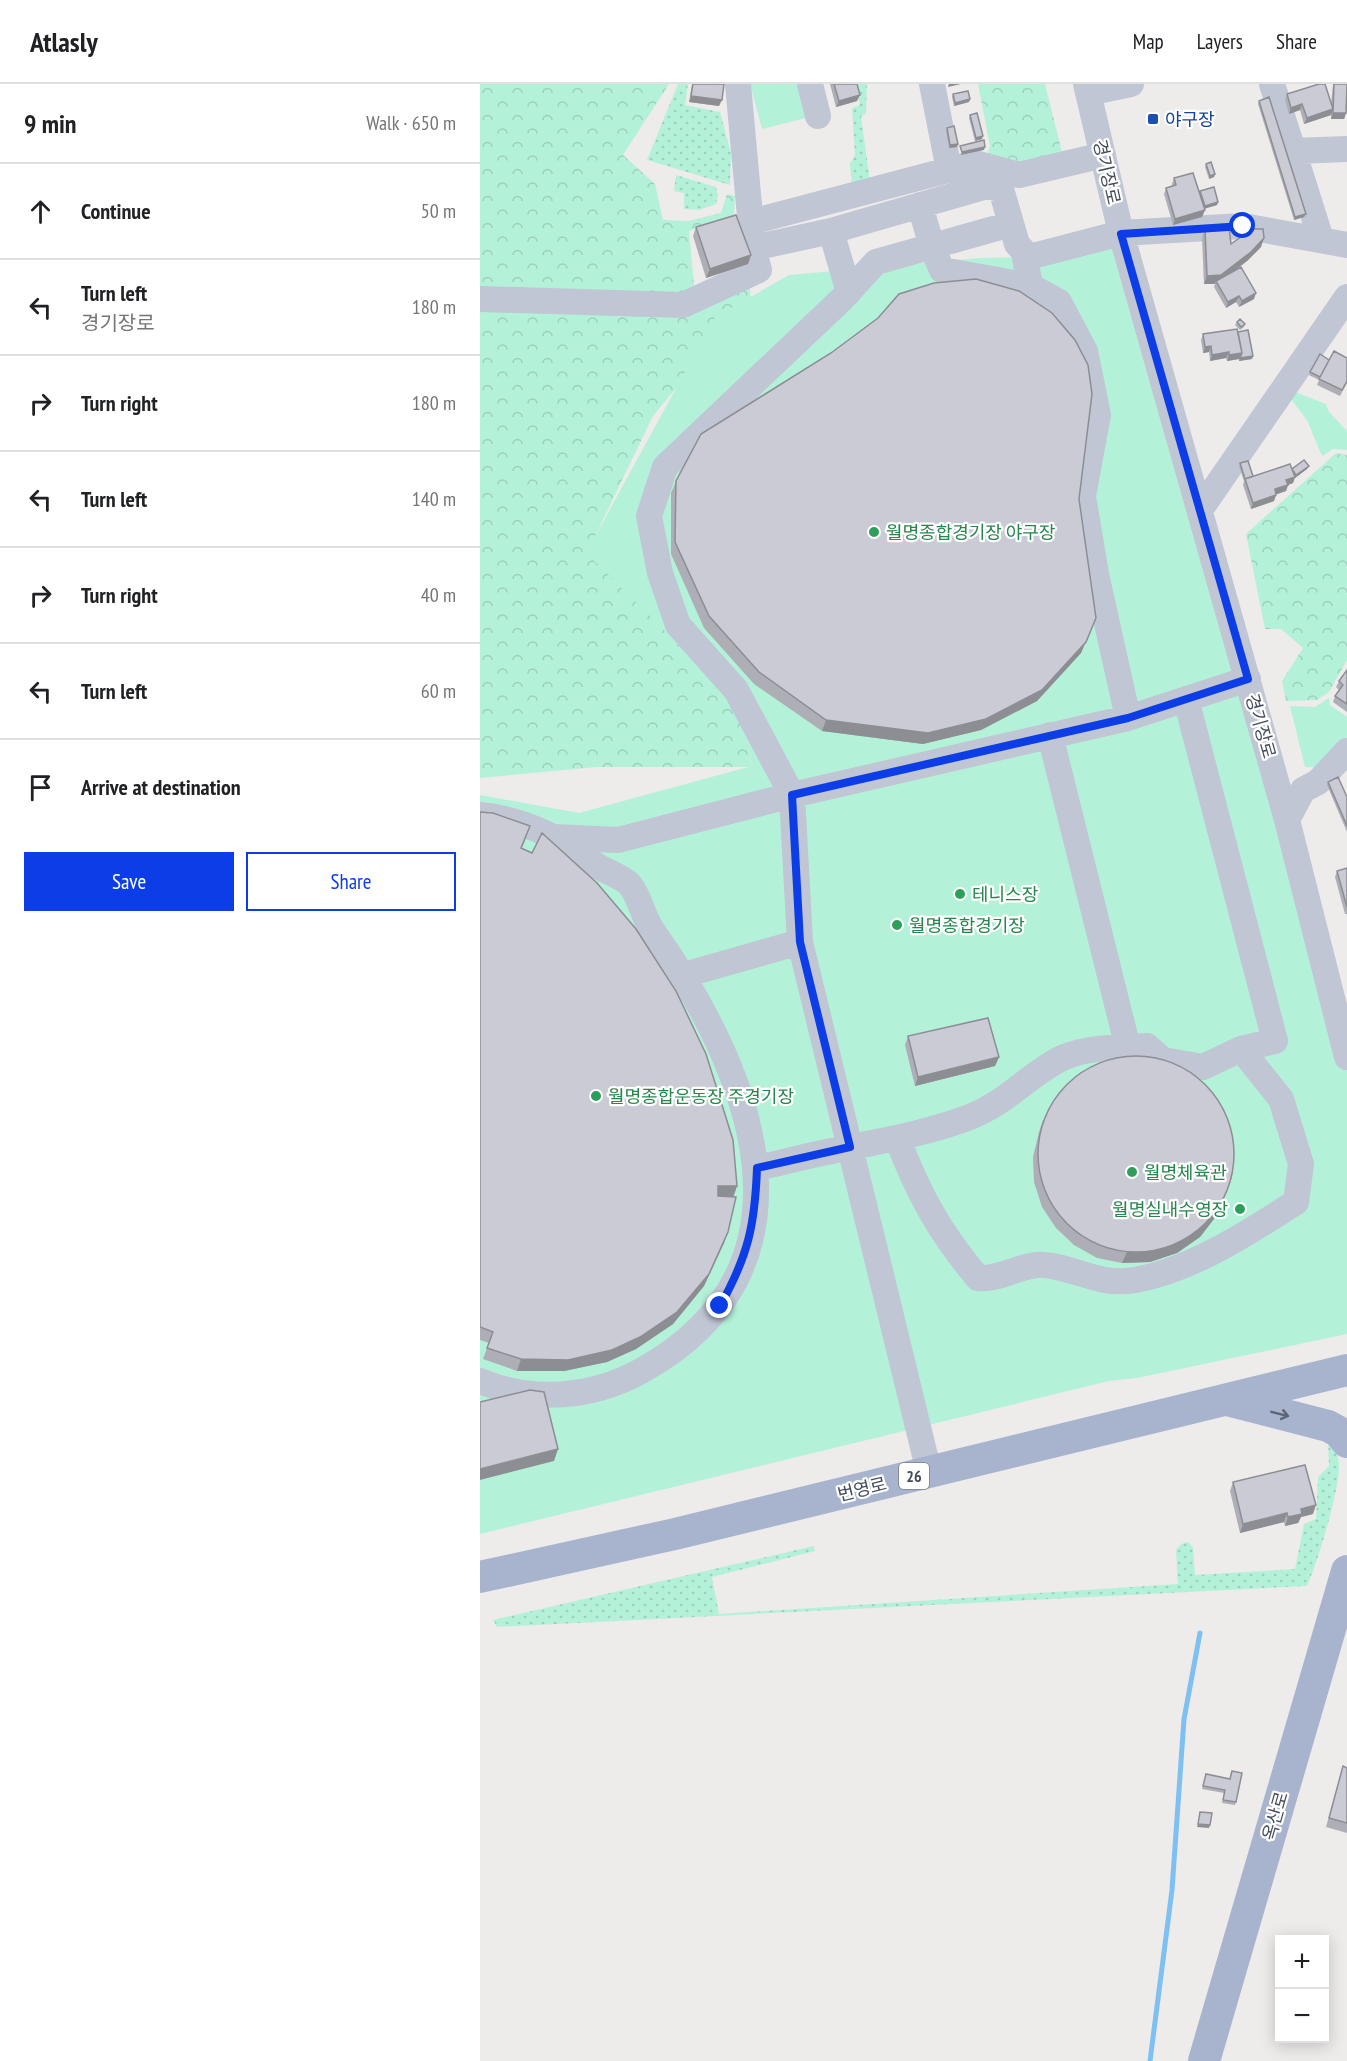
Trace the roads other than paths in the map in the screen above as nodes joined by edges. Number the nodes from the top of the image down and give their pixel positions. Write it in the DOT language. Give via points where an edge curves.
graph roads {
  1 [pos="738,84"];
  2 [pos="810,84"];
  3 [pos="932,84"];
  4 [pos="1131,84"];
  5 [pos="1272,84"];
  6 [pos="1087,89"];
  7 [pos="818,116"];
  8 [pos="1347,149"];
  9 [pos="1294,151"];
  10 [pos="1103,154"];
  11 [pos="949,170"];
  12 [pos="920,206"];
  13 [pos="751,222"];
  14 [pos="1011,224"];
  15 [pos="831,231"];
  16 [pos="1121,234"];
  17 [pos="1321,239"];
  18 [pos="1347,245"];
  19 [pos="932,247"];
  20 [pos="753,248"];
  21 [pos="1024,252"];
  22 [pos="1030,286"];
  23 [pos="849,292"];
  24 [pos="1347,297"];
  25 [pos="480,299"];
  26 [pos="1200,510"];
  27 [pos="1248,679"];
  28 [pos="1186,699"];
  29 [pos="1128,718"];
  30 [pos="1050,735"];
  31 [pos="1347,751"];
  32 [pos="792,795"];
  33 [pos="480,815"];
  34 [pos="1287,820"];
  35 [pos="553,837"];
  36 [pos="800,942"];
  37 [pos="684,975"];
  38 [pos="1344,1030"];
  39 [pos="1128,1048"];
  40 [pos="1241,1049"];
  41 [pos="1347,1057"];
  42 [pos="898,1140"];
  43 [pos="850,1147"];
  44 [pos="757,1168"];
  45 [pos="1347,1370"];
  46 [pos="480,1381"];
  47 [pos="1223,1399"];
  48 [pos="1347,1442"];
  49 [pos="930,1472"];
  50 [pos="1347,1571"];
  51 [pos="480,1577"];
  52 [pos="1204,2061"];
  1 -- 13 [label="street"];
  2 -- 7 [label="street"];
  3 -- 11 [label="street"];
  4 -- 6 [label="street"];
  5 -- 9 [label="street"];
  6 -- 10 [label="street, 경기장로"];
  8 -- 9 [label="street"];
  9 -- 17 [label="street"];
  10 -- 11 [label="street" via="1019,176 975,163"];
  10 -- 16 [label="street, 경기장로"];
  11 -- 13 [label="street"];
  12 -- 14 [label="street" via="994,187 1000,189"];
  12 -- 15 [label="street"];
  12 -- 19 [label="street"];
  13 -- 20 [label="street"];
  14 -- 19 [label="street"];
  14 -- 21 [label="street"];
  15 -- 20 [label="street"];
  15 -- 23 [label="street"];
  16 -- 17 [label="street" via="1243,226"];
  16 -- 21 [label="street" via="1029,257"];
  16 -- 26 [label="street, 경기장로"];
  17 -- 18 [label="street"];
  19 -- 22 [label="street" via="942,270"];
  19 -- 23 [label="street" via="876,261"];
  20 -- 25 [label="street" via="759,270 683,305"];
  21 -- 22 [label="street"];
  22 -- 29 [label="street" via="1059,302 1084,351 1098,415 1083,496"];
  23 -- 32 [label="street" via="665,467 649,516 660,573 678,625 736,690"];
  24 -- 26 [label="street"];
  26 -- 27 [label="street, 경기장로"];
  27 -- 28 [label="street"];
  27 -- 34 [label="street, 경기장로"];
  28 -- 29 [label="street"];
  28 -- 40 [label="street" via="1275,1041"];
  29 -- 30 [label="street"];
  30 -- 32 [label="street"];
  30 -- 39 [label="street"];
  31 -- 34 [label="street" via="1318,782 1303,790"];
  32 -- 35 [label="street" via="618,840"];
  32 -- 36 [label="street"];
  33 -- 35 [label="street" via="495,816"];
  34 -- 38 [label="street, 경기장로"];
  35 -- 37 [label="street" via="630,885 647,923"];
  36 -- 37 [label="street"];
  36 -- 43 [label="street"];
  37 -- 44 [label="street" via="736,1084 752,1135"];
  38 -- 41 [label="street, 경기장로"];
  39 -- 40 [label="street" via="1147,1046 1163,1059 1203,1067"];
  39 -- 42 [label="street" via="1099,1048 1064,1057 995,1107"];
  40 -- 42 [label="street" via="1281,1099 1300,1164 1296,1202 1208,1255 1125,1282 1044,1264 978,1278 951,1246 917,1189"];
  42 -- 43 [label="street"];
  43 -- 44 [label="street"];
  43 -- 49 [label="street"];
  44 -- 46 [label="street" via="748,1246 735,1280 705,1325 684,1344 630,1377 572,1393 542,1396"];
  45 -- 47 [label="main road, 번영로 / 26"];
  47 -- 48 [label="main road, one-way" via="1328,1426"];
  47 -- 49 [label="main road, 번영로 / 26"];
  49 -- 51 [label="main road, 번영로 / 26"];
  50 -- 52 [label="main road, 옥산로"];
}
